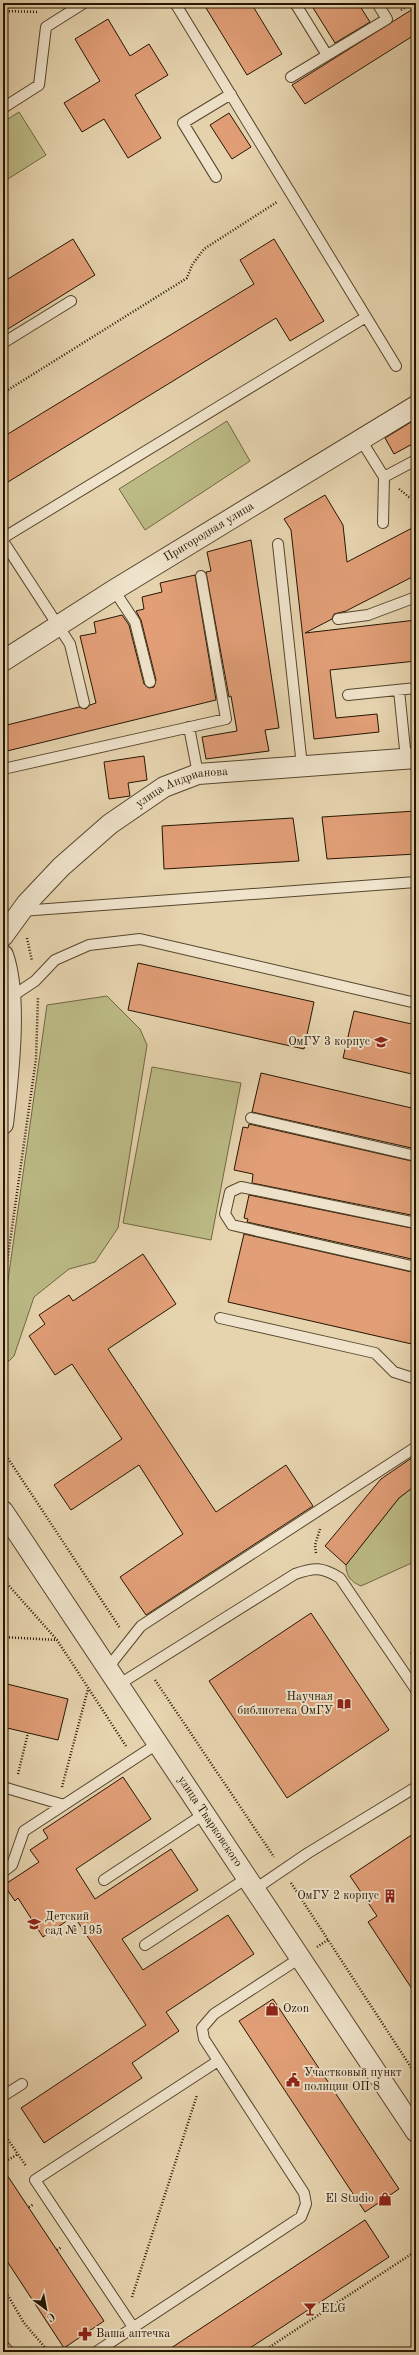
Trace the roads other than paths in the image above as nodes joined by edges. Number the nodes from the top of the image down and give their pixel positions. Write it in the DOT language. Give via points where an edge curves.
graph roads {
  1 [pos="84,3"];
  2 [pos="175,3"];
  3 [pos="295,3"];
  4 [pos="377,3"];
  5 [pos="327,55"];
  6 [pos="291,77"];
  7 [pos="231,94"];
  8 [pos="3,108"];
  9 [pos="216,177"];
  10 [pos="71,300"];
  11 [pos="366,317"];
  12 [pos="3,343"];
  13 [pos="396,366"];
  14 [pos="416,406"];
  15 [pos="361,440"];
  16 [pos="416,460"];
  17 [pos="384,477"];
  18 [pos="384,523"];
  19 [pos="3,538"];
  20 [pos="3,541"];
  21 [pos="278,544"];
  22 [pos="201,576"];
  23 [pos="114,590"];
  24 [pos="416,597"];
  25 [pos="338,619"];
  26 [pos="58,626"];
  27 [pos="3,661"];
  28 [pos="150,682"];
  29 [pos="416,688"];
  30 [pos="399,690"];
  31 [pos="348,695"];
  32 [pos="84,703"];
  33 [pos="190,727"];
  34 [pos="411,758"];
  35 [pos="302,766"];
  36 [pos="3,769"];
  37 [pos="198,774"];
  38 [pos="416,882"];
  39 [pos="21,911"];
  40 [pos="3,936"];
  41 [pos="3,955"];
  42 [pos="11,997"];
  43 [pos="416,1003"];
  44 [pos="5,1089"];
  45 [pos="251,1118"];
  46 [pos="3,1124"];
  47 [pos="416,1156"];
  48 [pos="416,1223"];
  49 [pos="416,1266"];
  50 [pos="220,1318"];
  51 [pos="416,1379"];
  52 [pos="416,1447"];
  53 [pos="3,1511"];
  54 [pos="114,1678"];
  55 [pos="416,1690"];
  56 [pos="157,1744"];
  57 [pos="3,1787"];
  58 [pos="416,1787"];
  59 [pos="61,1803"];
  60 [pos="204,1814"];
  61 [pos="3,1872"];
  62 [pos="104,1880"];
  63 [pos="251,1884"];
  64 [pos="145,1945"];
  65 [pos="300,1958"];
  66 [pos="218,2061"];
  67 [pos="22,2084"];
  68 [pos="3,2096"];
  69 [pos="416,2132"];
  70 [pos="133,2327"];
  71 [pos="3,2344"];
  72 [pos="9,2352"];
  73 [pos="96,2352"];
  1 -- 8 [label="lane" via="46,27 39,85"];
  2 -- 7 [label="lane"];
  3 -- 5 [label="lane"];
  4 -- 5 [label="lane" via="387,19"];
  5 -- 6 [label="lane"];
  7 -- 9 [label="lane" via="183,123"];
  7 -- 11 [label="lane"];
  10 -- 12 [label="lane"];
  11 -- 13 [label="lane"];
  11 -- 19 [label="lane"];
  14 -- 15 [label="street, Пригородная улица"];
  15 -- 17 [label="lane"];
  15 -- 23 [label="street, Пригородная улица"];
  16 -- 17 [label="lane"];
  17 -- 18 [label="lane"];
  20 -- 26 [label="lane"];
  21 -- 35 [label="lane"];
  22 -- 33 [label="lane" via="226,719"];
  23 -- 26 [label="street, Пригородная улица"];
  23 -- 28 [label="lane" via="135,622"];
  24 -- 25 [label="lane" via="368,614"];
  26 -- 27 [label="street, Пригородная улица"];
  26 -- 32 [label="lane" via="70,644"];
  29 -- 30 [label="lane"];
  30 -- 31 [label="lane"];
  30 -- 34 [label="lane"];
  33 -- 36 [label="lane"];
  33 -- 37 [label="lane"];
  34 -- 35 [label="street, улица Андрианова"];
  35 -- 37 [label="street, улица Андрианова"];
  37 -- 39 [label="street, улица Андрианова" via="164,787 110,824 61,867"];
  38 -- 39 [label="lane"];
  39 -- 40 [label="street, улица Андрианова"];
  41 -- 42 [label="street"];
  42 -- 43 [label="lane" via="35,981 55,960 68,954 89,945 140,939"];
  42 -- 44 [label="street"];
  44 -- 46 [label="street"];
  45 -- 47 [label="lane"];
  48 -- 49 [label="lane" via="241,1187 230,1192 225,1214 232,1225"];
  50 -- 51 [label="lane" via="375,1353 394,1372"];
  52 -- 54 [label="lane" via="141,1626 114,1660"];
  53 -- 54 [label="street, улица Тварковского"];
  54 -- 55 [label="lane" via="295,1574 317,1569 328,1570 340,1578"];
  54 -- 56 [label="street, улица Тварковского"];
  56 -- 59 [label="lane"];
  56 -- 60 [label="street, улица Тварковского"];
  57 -- 59 [label="lane"];
  58 -- 63 [label="lane" via="282,1870"];
  59 -- 61 [label="lane" via="24,1832 12,1865"];
  60 -- 62 [label="lane"];
  60 -- 63 [label="street, улица Тварковского"];
  63 -- 64 [label="lane"];
  63 -- 65 [label="street, улица Тварковского"];
  65 -- 66 [label="lane" via="214,2014 202,2028 204,2040"];
  65 -- 69 [label="street, улица Тварковского"];
  66 -- 70 [label="lane" via="298,2181 306,2204 301,2217 290,2225"];
  66 -- 70 [label="lane" via="35,2180"];
  67 -- 68 [label="lane"];
  70 -- 73 [label="lane"];
  71 -- 72 [label="lane"];
}
